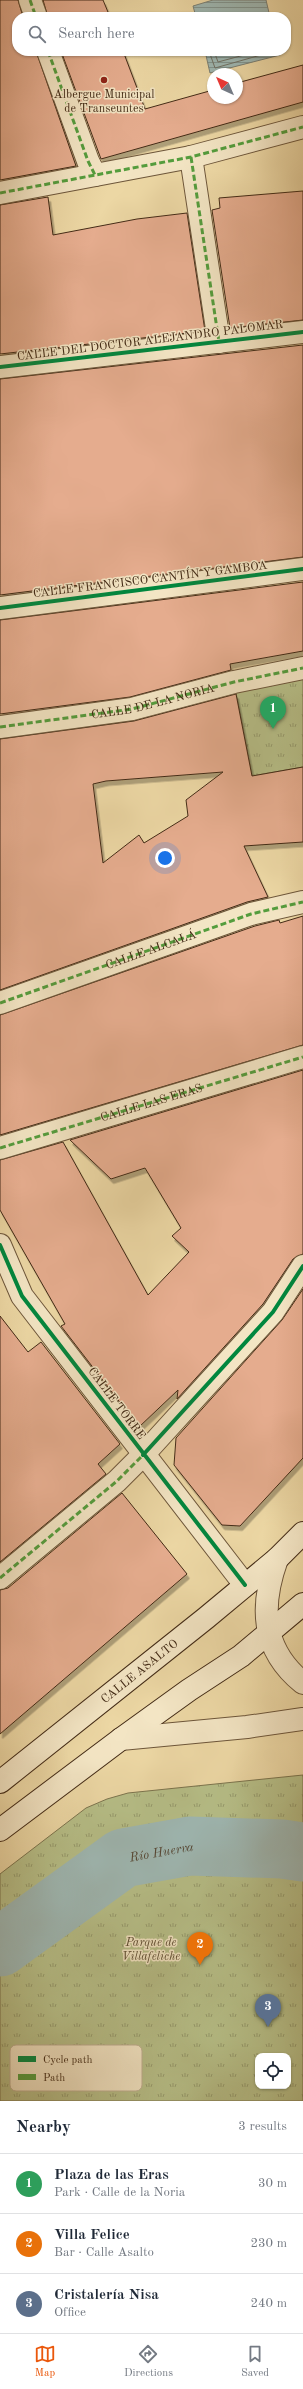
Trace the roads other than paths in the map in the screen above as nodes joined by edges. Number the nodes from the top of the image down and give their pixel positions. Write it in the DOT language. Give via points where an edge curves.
graph roads {
  1 [pos="30,0"];
  2 [pos="34,12"];
  3 [pos="50,56"];
  4 [pos="303,127"];
  5 [pos="191,157"];
  6 [pos="91,168"];
  7 [pos="0,193"];
  8 [pos="303,332"];
  9 [pos="219,342"];
  10 [pos="0,367"];
  11 [pos="303,569"];
  12 [pos="0,608"];
  13 [pos="303,668"];
  14 [pos="0,727"];
  15 [pos="303,902"];
  16 [pos="0,1003"];
  17 [pos="303,1057"];
  18 [pos="0,1148"];
  19 [pos="0,1245"];
  20 [pos="303,1266"];
  21 [pos="143,1455"];
  22 [pos="303,1533"];
  23 [pos="277,1559"];
  24 [pos="0,1578"];
  25 [pos="245,1585"];
  26 [pos="303,1604"];
  27 [pos="270,1634"];
  28 [pos="303,1683"];
  29 [pos="303,1719"];
  30 [pos="121,1739"];
  31 [pos="0,1782"];
  32 [pos="0,1830"];
  1 -- 2 [label="street"];
  3 -- 6 [label="street"];
  4 -- 5 [label="street"];
  5 -- 6 [label="street"];
  5 -- 9 [label="street"];
  6 -- 7 [label="street" via="46,184"];
  8 -- 9 [label="street, CALLE DEL DOCTOR ALEJANDRO PALOMAR"];
  9 -- 10 [label="street, CALLE DEL DOCTOR ALEJANDRO PALOMAR"];
  11 -- 12 [label="street, CALLE FRANCISCO CANTÍN Y GAMBOA"];
  13 -- 14 [label="street, CALLE DE LA NORIA" via="234,682 132,709"];
  15 -- 16 [label="street, CALLE ALCALÁ" via="251,914"];
  17 -- 18 [label="street, CALLE LAS ERAS"];
  19 -- 21 [label="street, CALLE TORRE" via="22,1296"];
  20 -- 21 [label="street" via="273,1312"];
  21 -- 24 [label="street" via="117,1481"];
  21 -- 25 [label="street, CALLE TORRE"];
  22 -- 23 [label="street, CALLE ASALTO"];
  23 -- 25 [label="street, CALLE ASALTO"];
  23 -- 27 [label="street, CALLE ASALTO" via="266,1594"];
  25 -- 31 [label="street, CALLE ASALTO"];
  26 -- 27 [label="street"];
  27 -- 28 [label="street, CALLE ASALTO" via="282,1661"];
  27 -- 30 [label="street"];
  29 -- 30 [label="street"];
  30 -- 32 [label="street"];
}
